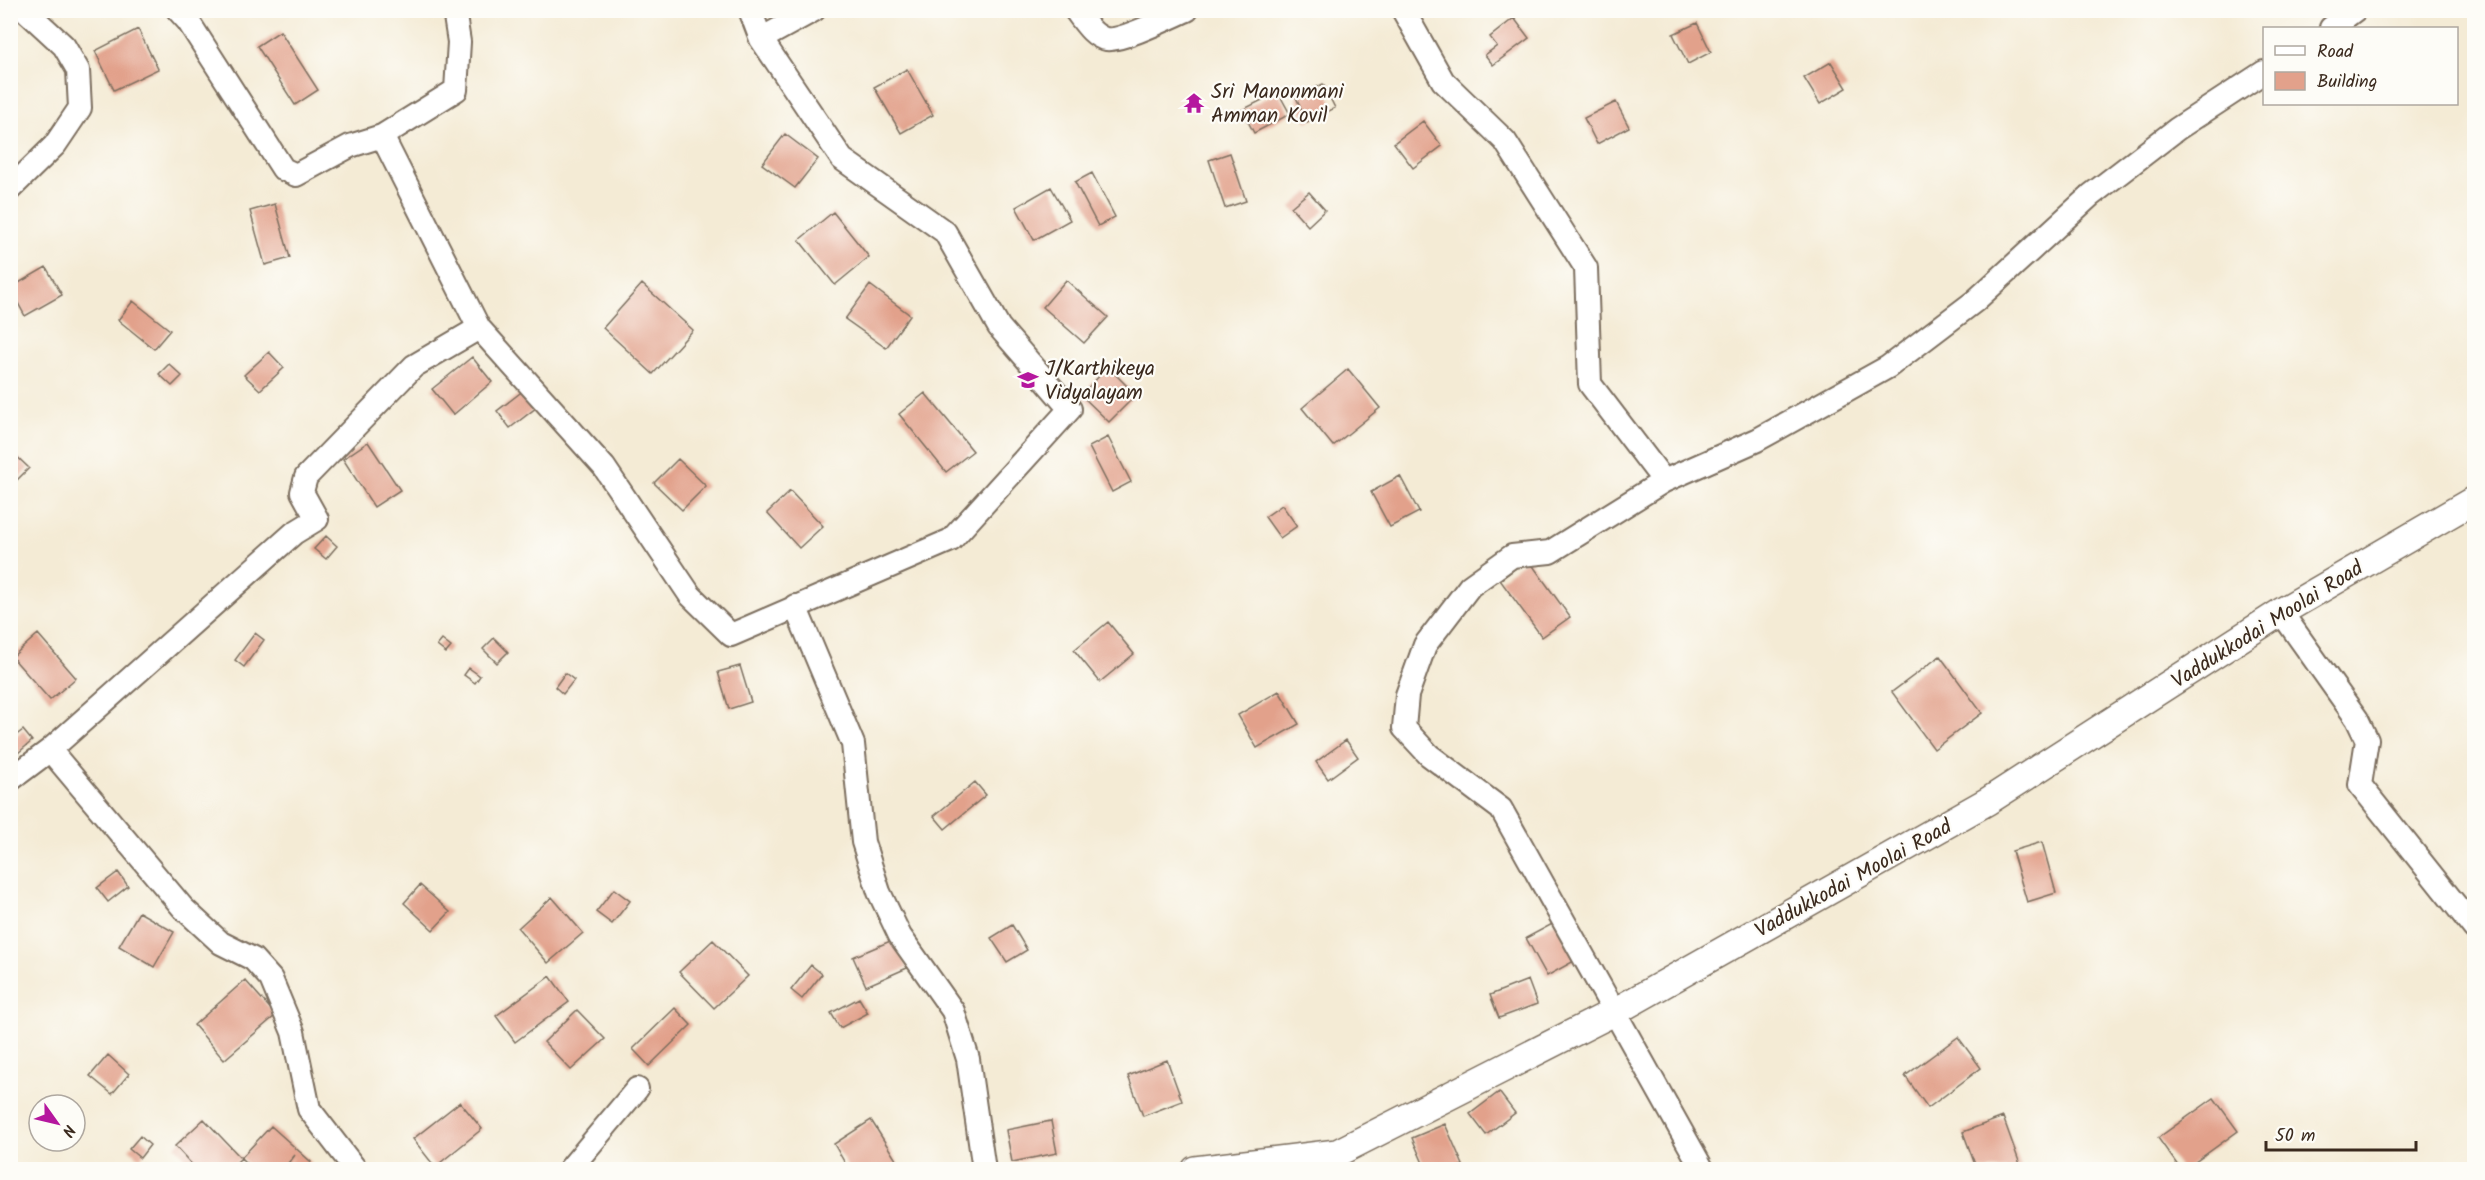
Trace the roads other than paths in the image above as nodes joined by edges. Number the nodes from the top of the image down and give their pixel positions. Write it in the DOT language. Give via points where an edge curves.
graph roads {
  1 [pos="25,10"];
  2 [pos="178,10"];
  3 [pos="454,10"];
  4 [pos="750,10"];
  5 [pos="814,10"];
  6 [pos="1075,10"];
  7 [pos="1187,10"];
  8 [pos="1403,10"];
  9 [pos="2355,10"];
  10 [pos="2332,27"];
  11 [pos="761,39"];
  12 [pos="2263,73"];
  13 [pos="382,136"];
  14 [pos="10,189"];
  15 [pos="479,328"];
  16 [pos="1664,481"];
  17 [pos="2475,500"];
  18 [pos="795,606"];
  19 [pos="2281,612"];
  20 [pos="51,750"];
  21 [pos="10,780"];
  22 [pos="2475,928"];
  23 [pos="1616,1011"];
  24 [pos="637,1089"];
  25 [pos="356,1170"];
  26 [pos="569,1170"];
  27 [pos="984,1170"];
  28 [pos="1195,1170"];
  29 [pos="1703,1170"];
  1 -- 14 [label="street" via="64,46 78,70 80,108 56,145"];
  2 -- 13 [label="street" via="283,170 296,175 350,146"];
  3 -- 13 [label="street" via="459,42 456,90"];
  4 -- 11 [label="street"];
  5 -- 11 [label="street"];
  6 -- 7 [label="street" via="1091,30 1106,39 1122,38"];
  8 -- 16 [label="street" via="1443,81 1505,141 1586,268 1590,384"];
  9 -- 10 [label="street"];
  11 -- 18 [label="street" via="842,159 945,232 999,327 1070,409 951,540"];
  12 -- 16 [label="street" via="2177,129 2091,195 1975,301 1888,367 1757,440"];
  13 -- 15 [label="street"];
  15 -- 18 [label="street" via="604,467 690,595 731,635"];
  15 -- 20 [label="street" via="414,366 306,477 302,492 317,519 294,533"];
  16 -- 23 [label="street" via="1550,552 1512,556 1470,586 1425,645 1407,695 1404,728 1429,755 1501,809"];
  17 -- 19 [label="street, Vaddukkodai Moolai Road"];
  18 -- 27 [label="street" via="854,744 863,842 879,892 900,936 953,1011 968,1059"];
  19 -- 22 [label="street" via="2358,719 2367,740 2360,785"];
  19 -- 23 [label="street, Vaddukkodai Moolai Road" via="1988,801"];
  20 -- 21 [label="street"];
  20 -- 25 [label="street" via="183,908 221,944 253,959 271,979 293,1032 309,1109"];
  23 -- 28 [label="street, Vaddukkodai Moolai Road" via="1337,1153"];
  23 -- 29 [label="street"];
  24 -- 26 [label="street"];
}
